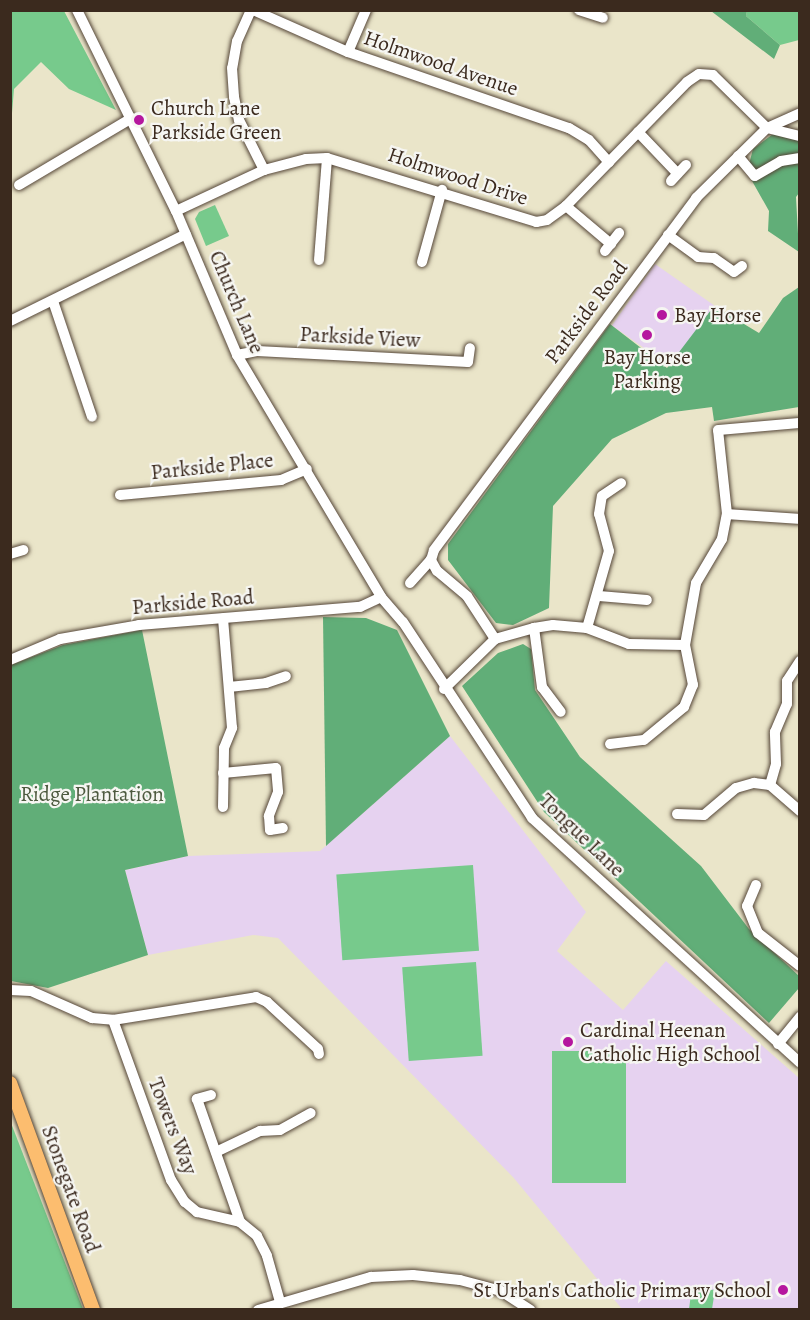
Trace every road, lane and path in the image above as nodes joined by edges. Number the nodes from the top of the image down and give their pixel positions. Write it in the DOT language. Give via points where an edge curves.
graph roads {
  1 [pos="77,10"];
  2 [pos="252,10"];
  3 [pos="366,10"];
  4 [pos="579,10"];
  5 [pos="603,18"];
  6 [pos="348,52"];
  7 [pos="800,113"];
  8 [pos="132,118"];
  9 [pos="767,128"];
  10 [pos="638,132"];
  11 [pos="800,136"];
  12 [pos="738,156"];
  13 [pos="327,158"];
  14 [pos="800,159"];
  15 [pos="609,162"];
  16 [pos="264,170"];
  17 [pos="678,173"];
  18 [pos="19,185"];
  19 [pos="442,190"];
  20 [pos="566,206"];
  21 [pos="176,211"];
  22 [pos="619,233"];
  23 [pos="186,234"];
  24 [pos="668,235"];
  25 [pos="319,260"];
  26 [pos="422,262"];
  27 [pos="742,266"];
  28 [pos="53,301"];
  29 [pos="10,321"];
  30 [pos="470,348"];
  31 [pos="237,355"];
  32 [pos="92,417"];
  33 [pos="800,423"];
  34 [pos="307,469"];
  35 [pos="621,483"];
  36 [pos="120,495"];
  37 [pos="727,514"];
  38 [pos="800,519"];
  39 [pos="10,541"];
  40 [pos="16,552"];
  41 [pos="431,560"];
  42 [pos="410,583"];
  43 [pos="599,596"];
  44 [pos="381,597"];
  45 [pos="647,600"];
  46 [pos="223,618"];
  47 [pos="534,628"];
  48 [pos="588,628"];
  49 [pos="495,639"];
  50 [pos="685,645"];
  51 [pos="10,660"];
  52 [pos="800,661"];
  53 [pos="286,676"];
  54 [pos="229,687"];
  55 [pos="444,689"];
  56 [pos="787,704"];
  57 [pos="800,705"];
  58 [pos="561,712"];
  59 [pos="610,744"];
  60 [pos="223,773"];
  61 [pos="770,785"];
  62 [pos="223,807"];
  63 [pos="800,811"];
  64 [pos="677,814"];
  65 [pos="283,828"];
  66 [pos="756,885"];
  67 [pos="800,966"];
  68 [pos="10,990"];
  69 [pos="800,1017"];
  70 [pos="113,1020"];
  71 [pos="778,1044"];
  72 [pos="319,1054"];
  73 [pos="800,1064"];
  74 [pos="10,1083"];
  75 [pos="211,1095"];
  76 [pos="311,1113"];
  77 [pos="218,1151"];
  78 [pos="240,1222"];
  79 [pos="280,1302"];
  80 [pos="93,1310"];
  81 [pos="258,1310"];
  82 [pos="530,1310"];
  1 -- 8 [label="street, Church Lane"];
  2 -- 6 [label="street, Holmwood Avenue"];
  2 -- 16 [label="street" via="237,41 232,68 234,97 239,120"];
  3 -- 6 [label="street"];
  4 -- 5 [label="street"];
  6 -- 15 [label="street, Holmwood Avenue" via="569,128 590,140"];
  7 -- 9 [label="street, Parkside Road"];
  8 -- 18 [label="street"];
  8 -- 21 [label="street, Church Lane"];
  9 -- 10 [label="street, Holmwood Drive" via="713,75 699,74 687,81"];
  9 -- 11 [label="street"];
  9 -- 12 [label="street, Parkside Road"];
  10 -- 15 [label="street, Holmwood Drive"];
  10 -- 17 [label="street"];
  12 -- 14 [label="street" via="755,176 781,161"];
  12 -- 24 [label="street, Parkside Road" via="696,198"];
  13 -- 16 [label="street, Holmwood Drive"];
  13 -- 19 [label="street, Holmwood Drive"];
  13 -- 25 [label="street"];
  15 -- 20 [label="street, Holmwood Drive"];
  16 -- 21 [label="street, Holmwood Drive"];
  19 -- 20 [label="street, Holmwood Drive" via="536,222 547,220"];
  19 -- 26 [label="street"];
  20 -- 22 [label="street" via="608,248"];
  21 -- 23 [label="street, Church Lane"];
  23 -- 28 [label="street"];
  23 -- 31 [label="street, Church Lane"];
  24 -- 27 [label="street" via="698,257 714,258 734,272"];
  24 -- 41 [label="street, Parkside Road" via="437,545"];
  28 -- 29 [label="street"];
  28 -- 32 [label="street"];
  30 -- 31 [label="street, Parkside View" via="468,362 257,351"];
  31 -- 34 [label="street, Church Lane"];
  33 -- 37 [label="street" via="718,430"];
  34 -- 36 [label="street, Parkside Place" via="281,480"];
  34 -- 44 [label="street, Church Lane"];
  35 -- 43 [label="street" via="602,496 599,514 609,551"];
  37 -- 38 [label="street"];
  37 -- 50 [label="street" via="721,541 696,583"];
  39 -- 40 [label="street"];
  41 -- 42 [label="street, Parkside Road"];
  41 -- 49 [label="street" via="437,571 467,596"];
  43 -- 45 [label="street"];
  43 -- 48 [label="street"];
  44 -- 46 [label="street, Parkside Road" via="360,607"];
  44 -- 55 [label="street, Tongue Lane" via="402,622"];
  46 -- 51 [label="street, Parkside Road" via="139,625 60,639"];
  46 -- 54 [label="street"];
  47 -- 48 [label="street"];
  47 -- 49 [label="street"];
  47 -- 58 [label="street" via="542,687"];
  48 -- 50 [label="street" via="629,644"];
  49 -- 55 [label="street"];
  50 -- 59 [label="street" via="693,685 684,707 644,740"];
  52 -- 56 [label="street" via="787,681"];
  53 -- 54 [label="street" via="266,683"];
  54 -- 60 [label="street" via="232,728 224,748"];
  55 -- 71 [label="street, Tongue Lane" via="532,819"];
  56 -- 57 [label="street"];
  56 -- 61 [label="street" via="775,732 776,764"];
  60 -- 62 [label="street"];
  60 -- 65 [label="street" via="276,768 278,792 269,816 270,830"];
  61 -- 63 [label="street"];
  61 -- 64 [label="street" via="754,783 736,788 704,814"];
  66 -- 67 [label="street" via="747,906 758,933"];
  68 -- 70 [label="street" via="31,991 92,1018"];
  69 -- 71 [label="street"];
  70 -- 72 [label="street" via="256,997 318,1048"];
  70 -- 78 [label="street, Towers Way" via="171,1180 185,1202 204,1215"];
  71 -- 73 [label="street, Tongue Lane"];
  74 -- 80 [label="main road, Stonegate Road"];
  75 -- 77 [label="street" via="197,1100"];
  76 -- 77 [label="street" via="280,1130 260,1131"];
  77 -- 78 [label="street"];
  78 -- 79 [label="street" via="257,1236"];
  79 -- 81 [label="street"];
  79 -- 82 [label="street" via="371,1277 413,1275 460,1280 501,1292"];
}
